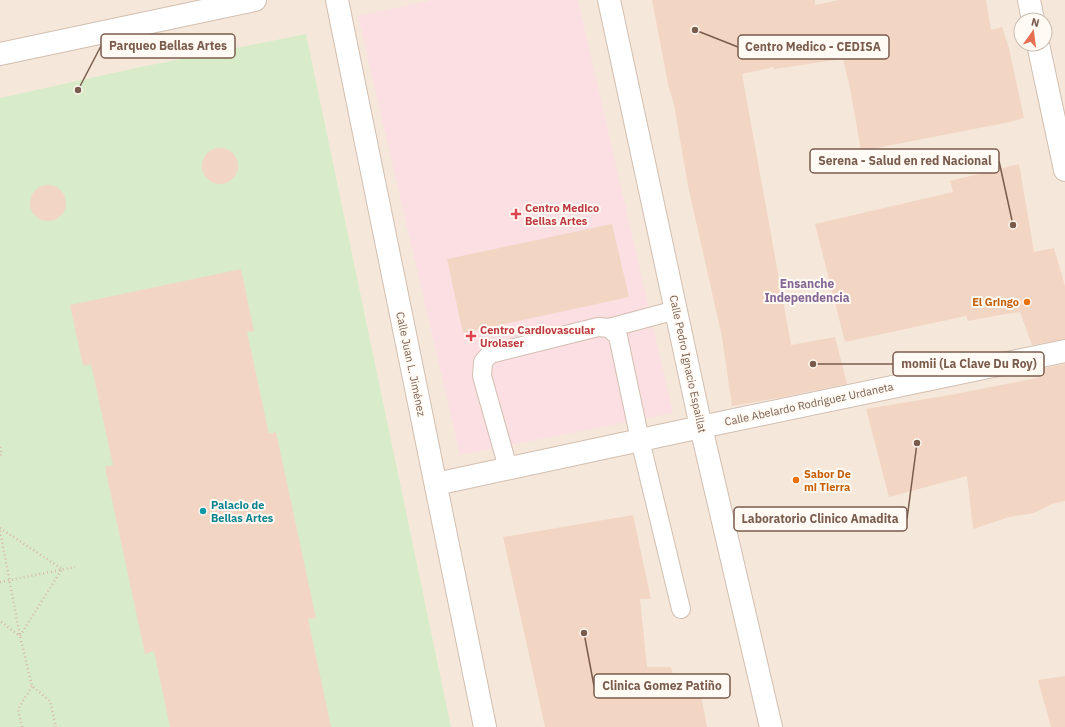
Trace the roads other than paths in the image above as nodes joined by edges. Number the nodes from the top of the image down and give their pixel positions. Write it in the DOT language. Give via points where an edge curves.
graph roads {
  1 [pos="255,0"];
  2 [pos="337,0"];
  3 [pos="609,0"];
  4 [pos="1029,0"];
  5 [pos="178,8"];
  6 [pos="1031,12"];
  7 [pos="1040,52"];
  8 [pos="0,54"];
  9 [pos="1065,170"];
  10 [pos="676,310"];
  11 [pos="609,328"];
  12 [pos="1065,351"];
  13 [pos="701,427"];
  14 [pos="640,440"];
  15 [pos="508,468"];
  16 [pos="436,484"];
  17 [pos="681,609"];
  18 [pos="485,727"];
  19 [pos="771,727"];
  1 -- 5 [label="street"];
  2 -- 16 [label="street, Calle Juan L. Jiménez"];
  3 -- 10 [label="street, Calle Pedro Ignacio Espaillat"];
  4 -- 6 [label="street"];
  5 -- 8 [label="street"];
  7 -- 9 [label="street"];
  10 -- 11 [label="lane"];
  10 -- 13 [label="street, Calle Pedro Ignacio Espaillat"];
  11 -- 14 [label="lane" via="618,336"];
  11 -- 15 [label="lane" via="598,327 490,354 484,362 482,376"];
  12 -- 13 [label="street, Calle Abelardo Rodríguez Urdaneta"];
  13 -- 14 [label="street, Calle Abelardo Rodríguez Urdaneta"];
  13 -- 19 [label="street, Calle Pedro Ignacio Espaillat"];
  14 -- 15 [label="street, Calle Abelardo Rodríguez Urdaneta"];
  14 -- 17 [label="lane"];
  15 -- 16 [label="street, Calle Abelardo Rodríguez Urdaneta"];
  16 -- 18 [label="street, Calle Juan L. Jiménez"];
}
